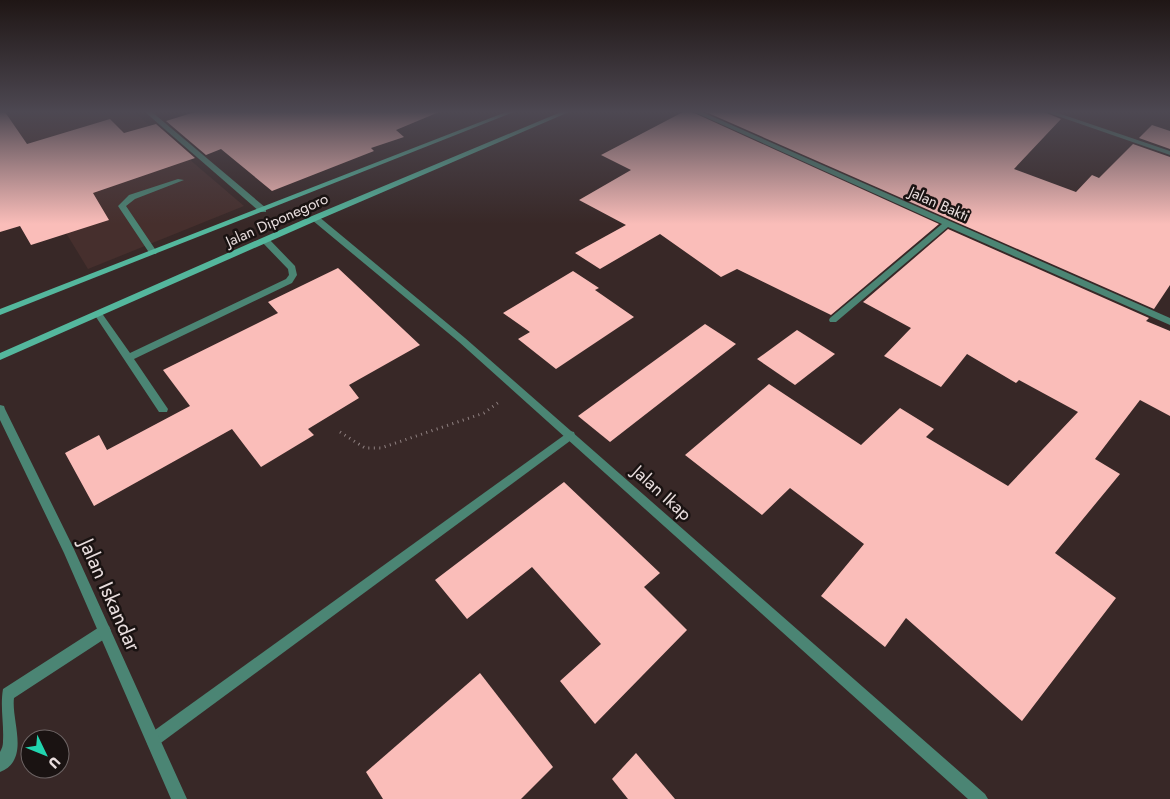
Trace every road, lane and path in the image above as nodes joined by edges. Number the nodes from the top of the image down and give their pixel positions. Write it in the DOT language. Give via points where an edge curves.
graph roads {
  1 [pos="192,149"];
  2 [pos="416,149"];
  3 [pos="478,149"];
  4 [pos="781,149"];
  5 [pos="180,180"];
  6 [pos="263,210"];
  7 [pos="315,218"];
  8 [pos="948,224"];
  9 [pos="265,240"];
  10 [pos="153,252"];
  11 [pos="0,312"];
  12 [pos="98,314"];
  13 [pos="832,320"];
  14 [pos="1170,322"];
  15 [pos="0,358"];
  16 [pos="128,358"];
  17 [pos="518,389"];
  18 [pos="0,409"];
  19 [pos="163,409"];
  20 [pos="340,432"];
  21 [pos="570,435"];
  22 [pos="104,631"];
  23 [pos="153,740"];
  24 [pos="0,766"];
  25 [pos="179,799"];
  26 [pos="980,799"];
  1 -- 6 [label="street"];
  2 -- 6 [label="main road, Jalan Diponegoro"];
  3 -- 7 [label="main road, Jalan Diponegoro"];
  4 -- 8 [label="street, Jalan Bakti"];
  5 -- 10 [label="street" via="132,197 122,206"];
  6 -- 10 [label="main road, Jalan Diponegoro"];
  7 -- 9 [label="main road, Jalan Diponegoro"];
  7 -- 17 [label="street, Jalan Ikap"];
  8 -- 13 [label="street"];
  8 -- 14 [label="street, Jalan Bakti"];
  9 -- 12 [label="main road, Jalan Diponegoro"];
  9 -- 16 [label="street" via="292,268 293,275 289,281"];
  10 -- 11 [label="main road, Jalan Diponegoro"];
  12 -- 15 [label="main road, Jalan Diponegoro"];
  12 -- 16 [label="street"];
  16 -- 19 [label="street"];
  17 -- 20 [label="path" via="484,412 381,448 365,448"];
  17 -- 21 [label="street, Jalan Ikap"];
  18 -- 22 [label="street, Jalan Iskandar"];
  21 -- 23 [label="street"];
  21 -- 26 [label="street, Jalan Ikap"];
  22 -- 23 [label="street, Jalan Iskandar"];
  22 -- 24 [label="street" via="8,694 0,711 10,747"];
  23 -- 25 [label="street, Jalan Iskandar"];
}
